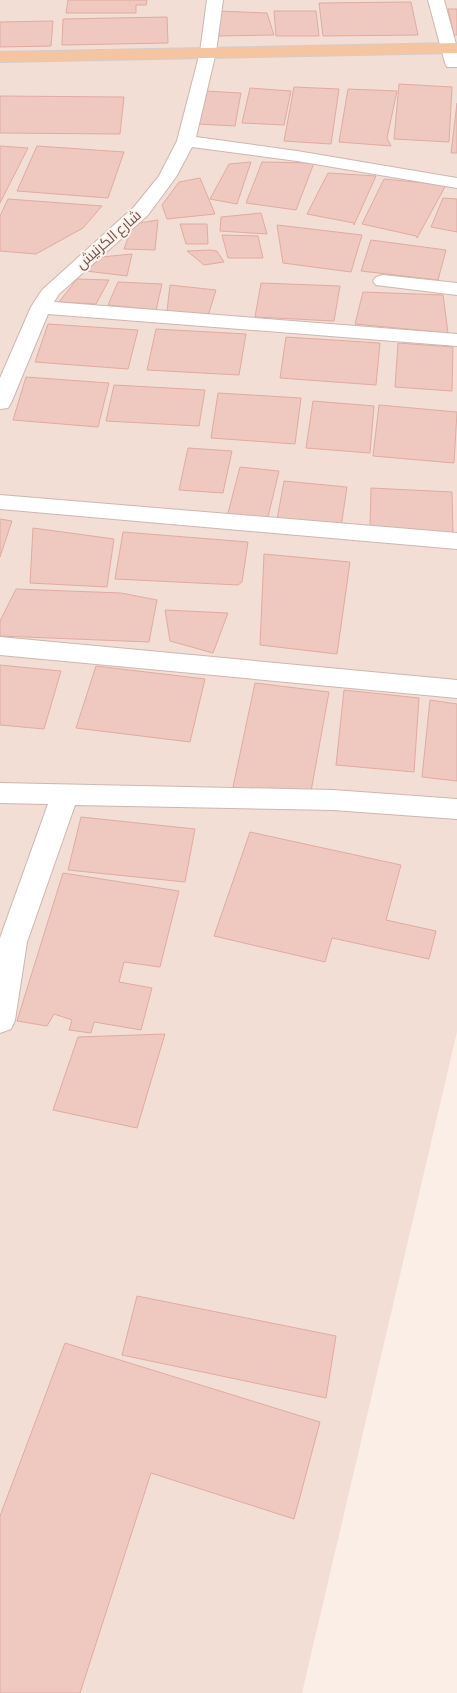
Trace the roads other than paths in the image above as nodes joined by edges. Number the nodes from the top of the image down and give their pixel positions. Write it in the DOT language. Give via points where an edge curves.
graph roads {
  1 [pos="215,0"];
  2 [pos="436,0"];
  3 [pos="454,56"];
  4 [pos="0,57"];
  5 [pos="205,60"];
  6 [pos="0,70"];
  7 [pos="186,141"];
  8 [pos="457,183"];
  9 [pos="383,281"];
  10 [pos="457,289"];
  11 [pos="41,307"];
  12 [pos="457,340"];
  13 [pos="6,376"];
  14 [pos="0,403"];
  15 [pos="0,502"];
  16 [pos="457,541"];
  17 [pos="0,646"];
  18 [pos="457,689"];
  19 [pos="0,794"];
  20 [pos="65,794"];
  21 [pos="457,809"];
  22 [pos="0,1020"];
  1 -- 5 [label="street, شارع الكرنيش"];
  2 -- 3 [label="street"];
  3 -- 5 [label="main road"];
  4 -- 5 [label="main road"];
  5 -- 6 [label="main road"];
  5 -- 7 [label="street, شارع الكرنيش"];
  7 -- 8 [label="street"];
  7 -- 11 [label="street, شارع الكرنيش" via="167,177 141,211 52,290"];
  9 -- 10 [label="street"];
  11 -- 12 [label="street"];
  11 -- 13 [label="street, شارع الكرنيش"];
  13 -- 14 [label="street, شارع الكرنيش"];
  15 -- 16 [label="street"];
  17 -- 18 [label="street"];
  19 -- 20 [label="street"];
  20 -- 21 [label="street" via="333,800"];
  20 -- 22 [label="street" via="13,942"];
}
